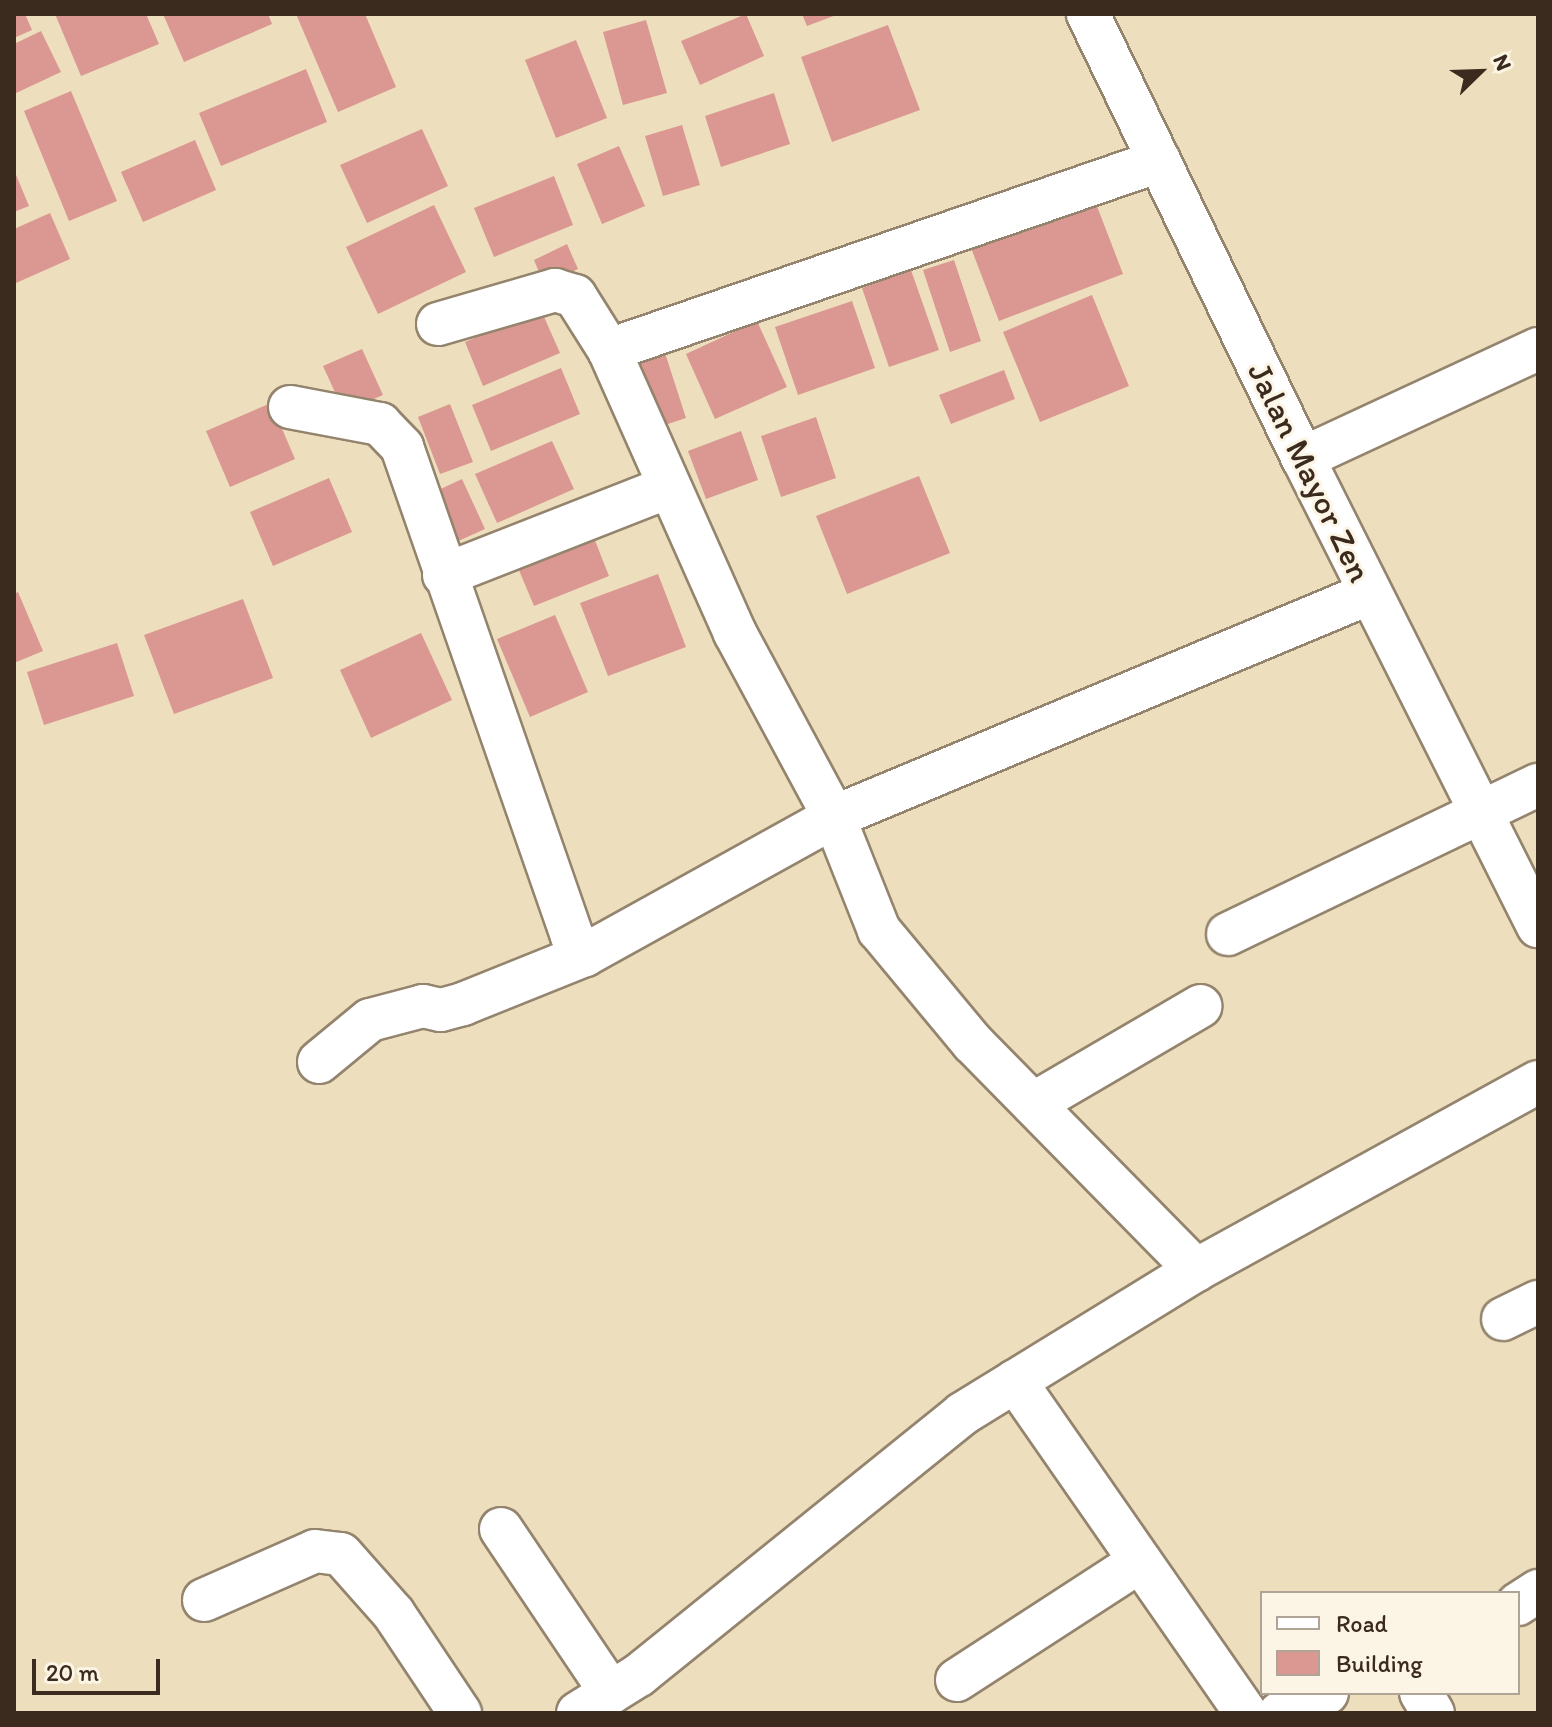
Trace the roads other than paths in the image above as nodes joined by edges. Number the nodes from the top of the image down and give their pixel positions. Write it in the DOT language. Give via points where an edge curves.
graph roads {
  1 [pos="1088,14"];
  2 [pos="1159,161"];
  3 [pos="438,324"];
  4 [pos="1538,349"];
  5 [pos="609,350"];
  6 [pos="290,407"];
  7 [pos="1303,458"];
  8 [pos="669,487"];
  9 [pos="444,575"];
  10 [pos="1370,593"];
  11 [pos="1538,785"];
  12 [pos="1486,814"];
  13 [pos="834,817"];
  14 [pos="1538,926"];
  15 [pos="1228,934"];
  16 [pos="585,955"];
  17 [pos="1201,1006"];
  18 [pos="319,1062"];
  19 [pos="1538,1082"];
  20 [pos="1033,1104"];
  21 [pos="1196,1270"];
  22 [pos="1015,1381"];
  23 [pos="501,1529"];
  24 [pos="1140,1561"];
  25 [pos="1538,1591"];
  26 [pos="204,1600"];
  27 [pos="1520,1603"];
  28 [pos="957,1680"];
  29 [pos="1322,1695"];
  30 [pos="1422,1695"];
  31 [pos="594,1703"];
  32 [pos="460,1713"];
  33 [pos="1246,1713"];
  34 [pos="1280,1713"];
  35 [pos="1433,1713"];
  1 -- 2 [label="street, Jalan Mayor Zen"];
  2 -- 5 [label="street"];
  2 -- 7 [label="street, Jalan Mayor Zen"];
  3 -- 5 [label="street" via="555,290 575,296"];
  4 -- 7 [label="street"];
  5 -- 8 [label="street"];
  6 -- 9 [label="street" via="380,424 392,431"];
  7 -- 10 [label="street, Jalan Mayor Zen"];
  8 -- 9 [label="street"];
  8 -- 13 [label="street" via="735,633"];
  9 -- 16 [label="street" via="572,936"];
  10 -- 12 [label="street, Jalan Mayor Zen"];
  10 -- 13 [label="street"];
  11 -- 12 [label="street"];
  12 -- 14 [label="street, Jalan Mayor Zen"];
  12 -- 15 [label="street"];
  13 -- 16 [label="street"];
  13 -- 20 [label="street" via="879,930 972,1042"];
  16 -- 18 [label="street" via="463,1004 441,1010 423,1006 370,1020"];
  17 -- 20 [label="street"];
  19 -- 21 [label="street"];
  20 -- 21 [label="street"];
  21 -- 22 [label="street"];
  22 -- 24 [label="street"];
  22 -- 31 [label="street" via="962,1414"];
  23 -- 31 [label="street"];
  24 -- 28 [label="street"];
  24 -- 33 [label="street"];
  25 -- 27 [label="street"];
  26 -- 32 [label="street" via="315,1551 341,1554 394,1614"];
  29 -- 34 [label="street"];
  30 -- 35 [label="street"];
}
